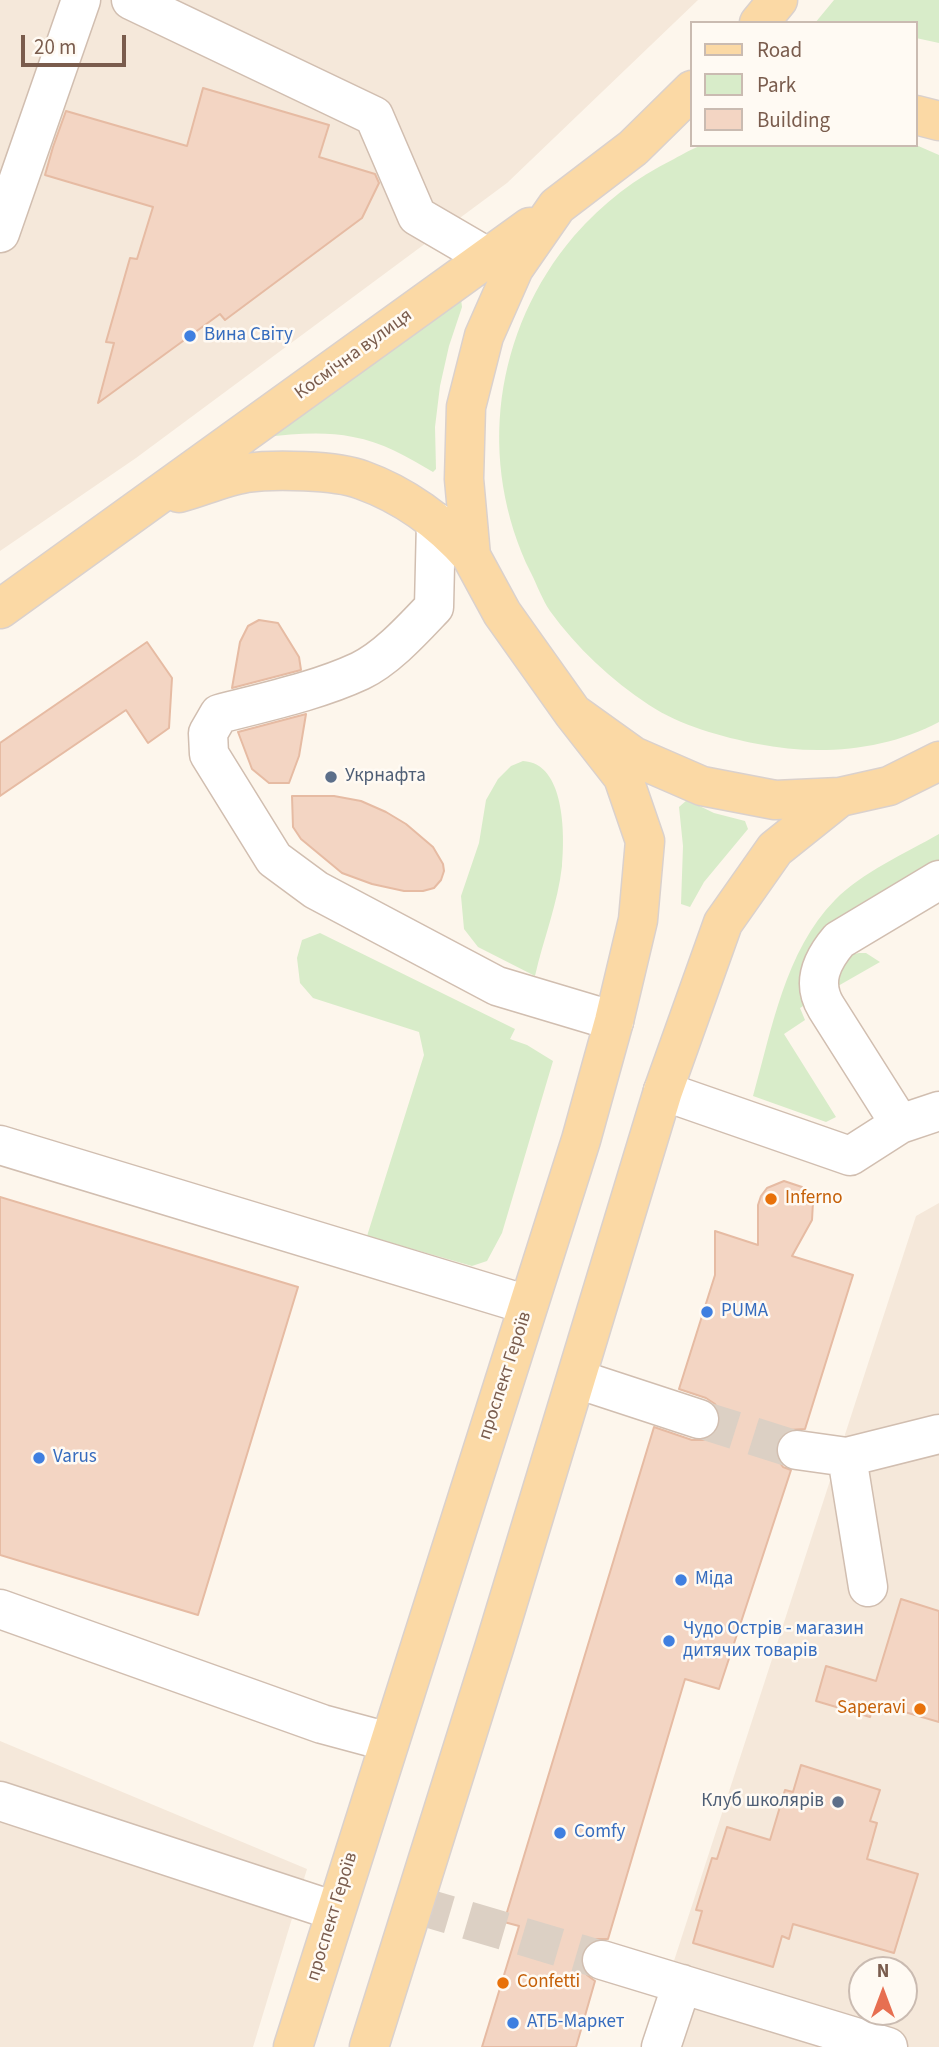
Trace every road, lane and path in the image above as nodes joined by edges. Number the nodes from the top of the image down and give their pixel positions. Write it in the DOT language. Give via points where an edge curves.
graph roads {
  1 [pos="81,0"];
  2 [pos="131,0"];
  3 [pos="778,0"];
  4 [pos="762,21"];
  5 [pos="690,92"];
  6 [pos="918,116"];
  7 [pos="939,121"];
  8 [pos="690,126"];
  9 [pos="633,148"];
  10 [pos="557,206"];
  11 [pos="0,233"];
  12 [pos="489,258"];
  13 [pos="150,502"];
  14 [pos="436,522"];
  15 [pos="471,556"];
  16 [pos="0,609"];
  17 [pos="573,713"];
  18 [pos="939,761"];
  19 [pos="840,797"];
  20 [pos="939,880"];
  21 [pos="614,1021"];
  22 [pos="663,1091"];
  23 [pos="939,1111"];
  24 [pos="900,1124"];
  25 [pos="0,1145"];
  26 [pos="528,1305"];
  27 [pos="577,1378"];
  28 [pos="699,1419"];
  29 [pos="939,1434"];
  30 [pos="797,1450"];
  31 [pos="847,1457"];
  32 [pos="867,1587"];
  33 [pos="0,1609"];
  34 [pos="389,1741"];
  35 [pos="0,1801"];
  36 [pos="335,1911"];
  37 [pos="602,1960"];
  38 [pos="682,1984"];
  39 [pos="293,2047"];
  40 [pos="369,2047"];
  41 [pos="661,2047"];
  42 [pos="888,2047"];
  1 -- 11 [label="lane"];
  2 -- 12 [label="lane" via="374,116 417,216"];
  3 -- 4 [label="main road"];
  5 -- 9 [label="main road"];
  6 -- 7 [label="main road"];
  8 -- 9 [label="main road"];
  9 -- 10 [label="main road, Космічна вулиця"];
  10 -- 12 [label="main road, Космічна вулиця"];
  10 -- 15 [label="main road" via="514,268 484,336 466,407 464,479"];
  12 -- 13 [label="main road, Космічна вулиця"];
  13 -- 14 [label="main road, Космічна вулиця" via="246,474 297,470 361,479"];
  13 -- 16 [label="main road, Космічна вулиця"];
  14 -- 15 [label="main road, Космічна вулиця"];
  14 -- 21 [label="lane" via="434,607 361,670 219,715 208,733 209,754 274,859 316,890 497,986"];
  15 -- 17 [label="main road, проспект Героїв" via="502,613"];
  17 -- 19 [label="main road" via="633,757 702,786 775,800"];
  17 -- 21 [label="main road, проспект Героїв" via="623,777 645,841 638,920"];
  18 -- 19 [label="main road" via="889,786"];
  19 -- 22 [label="main road" via="775,849 723,923"];
  20 -- 24 [label="lane" via="839,940 817,981 819,995"];
  21 -- 26 [label="main road, проспект Героїв"];
  22 -- 24 [label="lane" via="850,1156"];
  22 -- 27 [label="main road"];
  23 -- 24 [label="lane"];
  25 -- 26 [label="lane"];
  26 -- 34 [label="main road, проспект Героїв"];
  27 -- 28 [label="lane"];
  27 -- 40 [label="main road"];
  29 -- 31 [label="lane"];
  30 -- 31 [label="lane"];
  31 -- 32 [label="lane"];
  33 -- 34 [label="lane" via="322,1724"];
  34 -- 36 [label="main road, проспект Героїв"];
  35 -- 36 [label="lane"];
  36 -- 39 [label="main road, проспект Героїв"];
  37 -- 38 [label="lane"];
  38 -- 41 [label="lane"];
  38 -- 42 [label="lane"];
}
